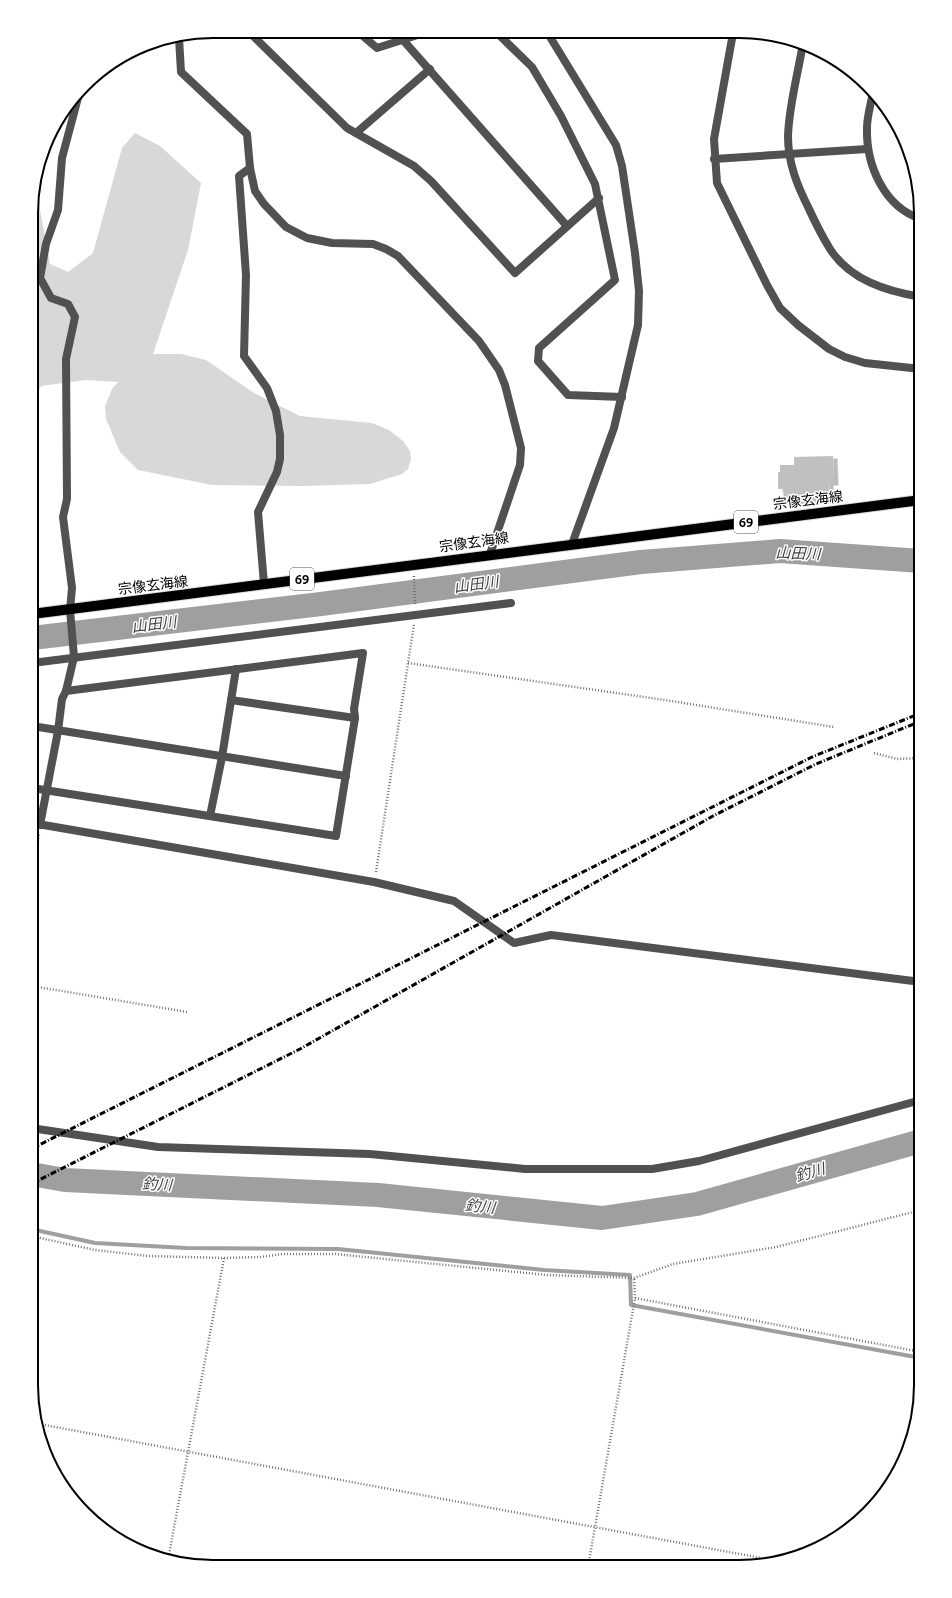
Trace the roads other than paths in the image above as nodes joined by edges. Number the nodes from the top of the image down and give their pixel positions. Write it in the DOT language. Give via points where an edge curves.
graph roads {
  1 [pos="255,38"];
  2 [pos="365,38"];
  3 [pos="409,38"];
  4 [pos="502,38"];
  5 [pos="551,38"];
  6 [pos="732,38"];
  7 [pos="403,40"];
  8 [pos="178,41"];
  9 [pos="802,50"];
  10 [pos="430,69"];
  11 [pos="872,99"];
  12 [pos="76,104"];
  13 [pos="356,133"];
  14 [pos="868,149"];
  15 [pos="790,154"];
  16 [pos="714,160"];
  17 [pos="250,168"];
  18 [pos="599,198"];
  19 [pos="914,216"];
  20 [pos="567,226"];
  21 [pos="914,296"];
  22 [pos="914,368"];
  23 [pos="622,397"];
  24 [pos="914,501"];
  25 [pos="572,544"];
  26 [pos="490,554"];
  27 [pos="264,584"];
  28 [pos="511,603"];
  29 [pos="70,610"];
  30 [pos="38,613"];
  31 [pos="74,657"];
  32 [pos="38,662"];
  33 [pos="236,669"];
  34 [pos="66,690"];
  35 [pos="231,700"];
  36 [pos="355,718"];
  37 [pos="38,727"];
  38 [pos="58,731"];
  39 [pos="222,757"];
  40 [pos="346,776"];
  41 [pos="38,789"];
  42 [pos="47,790"];
  43 [pos="210,816"];
  44 [pos="38,818"];
  45 [pos="38,824"];
  46 [pos="914,981"];
  47 [pos="914,1102"];
  48 [pos="38,1129"];
  1 -- 13 [label="street" via="346,128"];
  2 -- 7 [label="street" via="377,48"];
  3 -- 7 [label="street"];
  4 -- 18 [label="street" via="532,67 596,184"];
  5 -- 23 [label="street" via="607,128 616,145 622,166 635,253 639,309 635,346"];
  6 -- 16 [label="street" via="714,139"];
  7 -- 10 [label="street"];
  8 -- 17 [label="street" via="181,72 247,134"];
  9 -- 15 [label="street" via="790,120"];
  10 -- 13 [label="street"];
  10 -- 20 [label="street"];
  11 -- 14 [label="street" via="866,126"];
  12 -- 29 [label="street" via="62,158 58,210 46,244 40,278 51,298 68,304 75,317 66,359 67,499 63,517 72,588"];
  13 -- 20 [label="street" via="414,166 431,181 515,273"];
  14 -- 15 [label="street"];
  14 -- 19 [label="street" via="888,197 898,208"];
  15 -- 16 [label="street"];
  15 -- 21 [label="street" via="795,181 830,250 841,262 869,283 891,292"];
  16 -- 22 [label="street" via="717,183 780,308 829,349 845,357 864,363"];
  17 -- 26 [label="street" via="255,191 286,227 308,238 332,243 373,244 398,256 490,355 505,385 521,448 520,465"];
  17 -- 27 [label="street" via="239,176 246,275 244,356 267,388 276,411 280,434 279,465 258,512"];
  18 -- 20 [label="street"];
  18 -- 23 [label="street" via="615,280 538,348 538,360 568,395"];
  23 -- 25 [label="street" via="614,428"];
  24 -- 25 [label="main road, 宗像玄海線 / 69"];
  25 -- 26 [label="main road, 宗像玄海線 / 69"];
  26 -- 27 [label="main road, 宗像玄海線 / 69"];
  27 -- 29 [label="main road, 宗像玄海線 / 69"];
  28 -- 31 [label="street"];
  29 -- 30 [label="main road, 宗像玄海線 / 69"];
  29 -- 31 [label="street"];
  31 -- 32 [label="street"];
  31 -- 34 [label="street"];
  33 -- 34 [label="street"];
  33 -- 35 [label="street"];
  33 -- 36 [label="street" via="363,653 354,709"];
  34 -- 38 [label="street" via="62,699"];
  35 -- 36 [label="street"];
  35 -- 39 [label="street"];
  36 -- 40 [label="street"];
  37 -- 38 [label="street"];
  38 -- 39 [label="street"];
  38 -- 42 [label="street"];
  39 -- 40 [label="street"];
  39 -- 43 [label="street"];
  40 -- 43 [label="street" via="336,836"];
  41 -- 42 [label="street"];
  42 -- 43 [label="street"];
  42 -- 44 [label="street"];
  45 -- 46 [label="street" via="374,882 454,901 514,943 551,935"];
  47 -- 48 [label="street" via="699,1161 652,1169 525,1169 370,1154 158,1147"];
}
